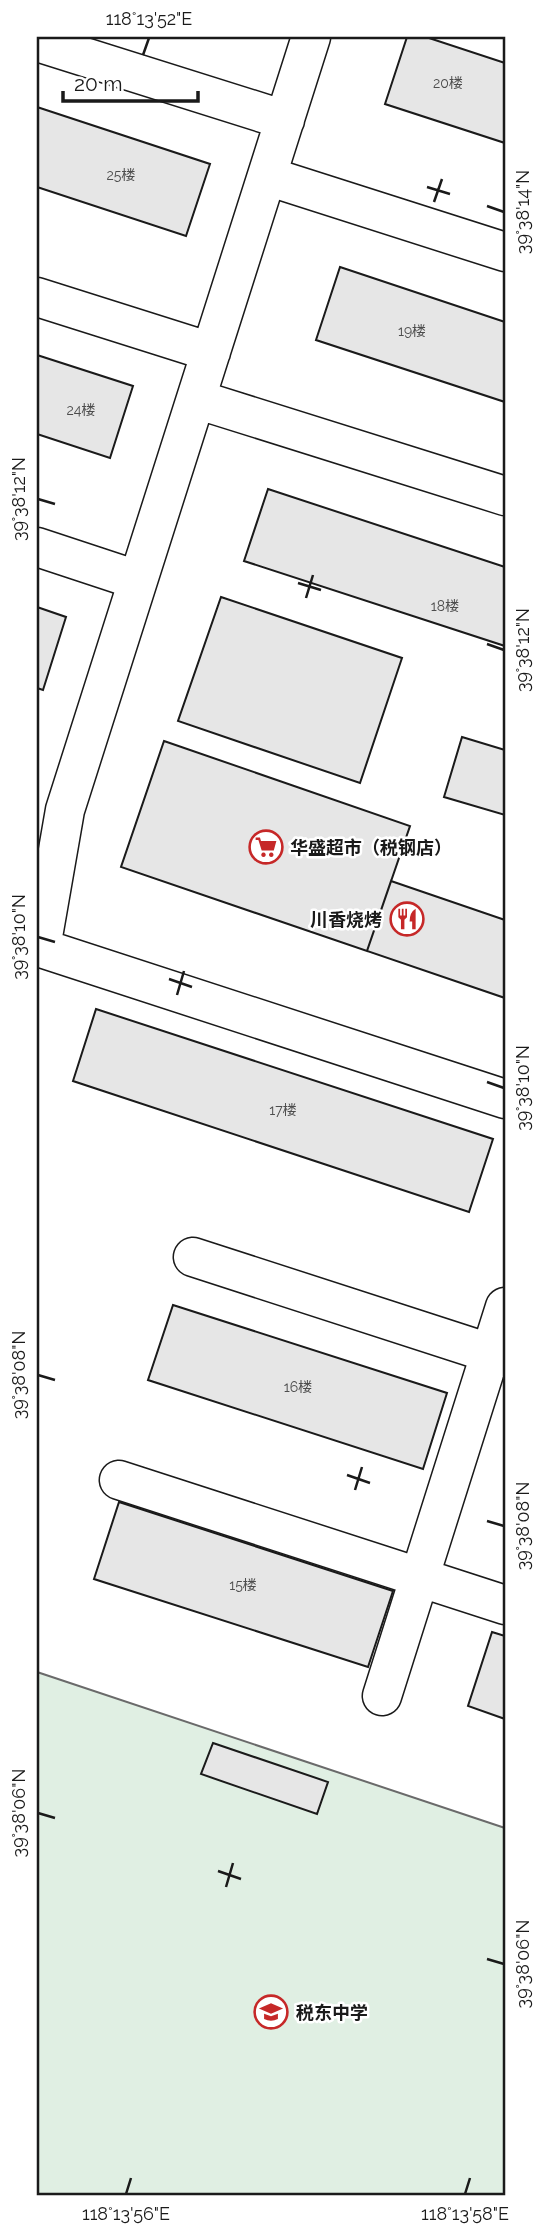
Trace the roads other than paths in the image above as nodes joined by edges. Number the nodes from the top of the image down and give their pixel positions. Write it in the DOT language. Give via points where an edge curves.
graph roads {
  1 [pos="311,37"];
  2 [pos="37,42"];
  3 [pos="285,120"];
  4 [pos="267,176"];
  5 [pos="505,252"];
  6 [pos="37,296"];
  7 [pos="211,352"];
  8 [pos="196,399"];
  9 [pos="505,496"];
  10 [pos="37,547"];
  11 [pos="137,580"];
  12 [pos="51,805"];
  13 [pos="505,1099"];
  14 [pos="193,1257"];
  15 [pos="505,1307"];
  16 [pos="498,1355"];
  17 [pos="119,1480"];
  18 [pos="421,1577"];
  19 [pos="505,1605"];
  20 [pos="382,1696"];
  1 -- 3 [label="street"];
  2 -- 3 [label="street"];
  3 -- 4 [label="street"];
  4 -- 5 [label="street"];
  4 -- 7 [label="street"];
  6 -- 7 [label="street"];
  7 -- 8 [label="street"];
  8 -- 9 [label="street"];
  8 -- 11 [label="street"];
  10 -- 11 [label="street"];
  11 -- 12 [label="street"];
  12 -- 13 [label="street" via="41,948"];
  14 -- 16 [label="street"];
  15 -- 16 [label="street"];
  16 -- 18 [label="street"];
  17 -- 18 [label="street"];
  18 -- 19 [label="street"];
  18 -- 20 [label="street"];
}
